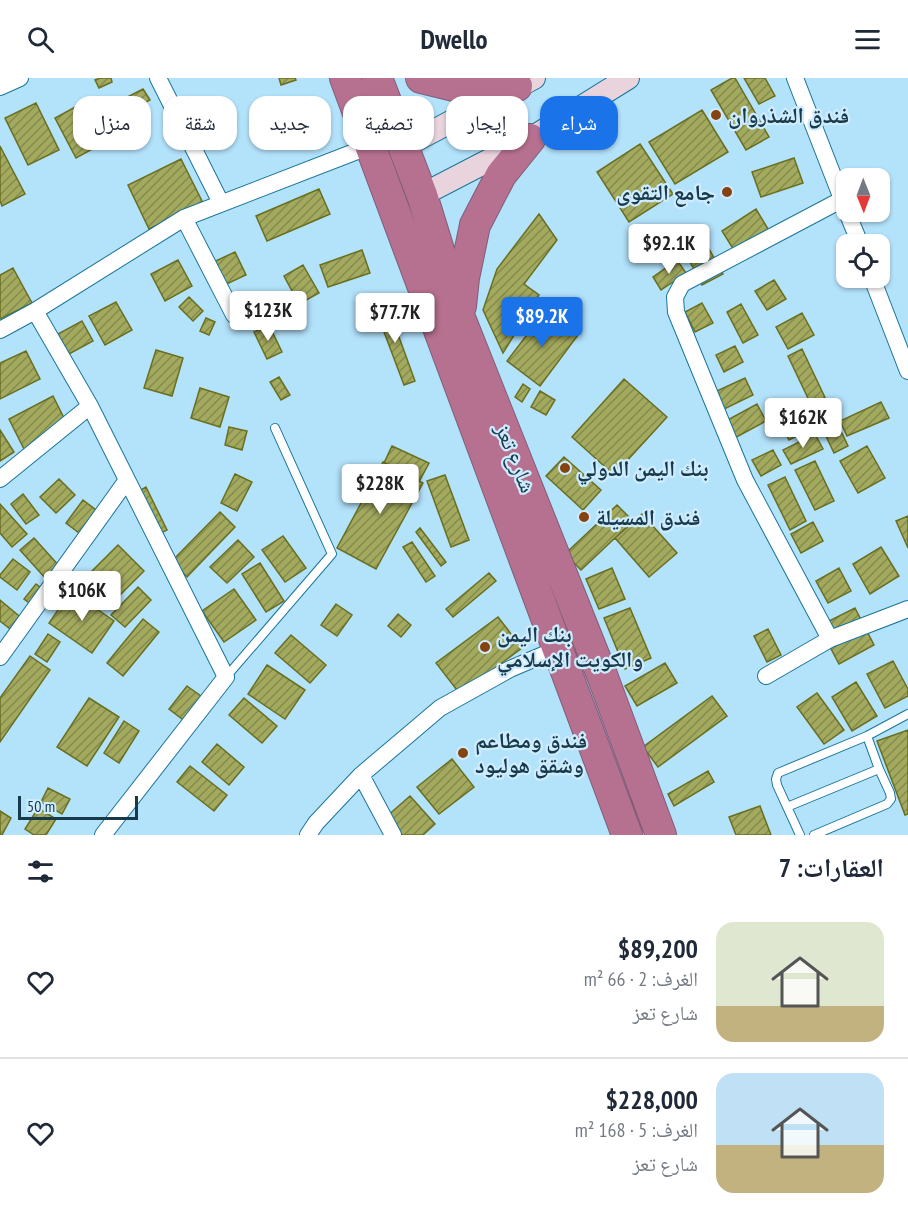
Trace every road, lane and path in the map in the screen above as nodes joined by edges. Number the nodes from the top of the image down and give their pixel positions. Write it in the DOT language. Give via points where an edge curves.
graph roads {
  1 [pos="20,78"];
  2 [pos="158,78"];
  3 [pos="345,78"];
  4 [pos="377,78"];
  5 [pos="421,78"];
  6 [pos="628,78"];
  7 [pos="795,78"];
  8 [pos="526,82"];
  9 [pos="0,87"];
  10 [pos="352,96"];
  11 [pos="384,96"];
  12 [pos="434,131"];
  13 [pos="530,139"];
  14 [pos="360,150"];
  15 [pos="371,150"];
  16 [pos="404,150"];
  17 [pos="836,183"];
  18 [pos="422,195"];
  19 [pos="221,203"];
  20 [pos="836,210"];
  21 [pos="184,218"];
  22 [pos="876,288"];
  23 [pos="35,311"];
  24 [pos="234,315"];
  25 [pos="460,318"];
  26 [pos="0,330"];
  27 [pos="908,371"];
  28 [pos="90,406"];
  29 [pos="275,428"];
  30 [pos="0,479"];
  31 [pos="127,480"];
  32 [pos="908,609"];
  33 [pos="830,639"];
  34 [pos="557,650"];
  35 [pos="0,657"];
  36 [pos="602,675"];
  37 [pos="766,676"];
  38 [pos="226,677"];
  39 [pos="572,687"];
  40 [pos="908,714"];
  41 [pos="867,736"];
  42 [pos="879,769"];
  43 [pos="361,775"];
  44 [pos="787,807"];
  45 [pos="103,835"];
  46 [pos="308,835"];
  47 [pos="393,835"];
  48 [pos="627,835"];
  49 [pos="660,835"];
  50 [pos="800,835"];
  51 [pos="814,835"];
  1 -- 9 [label="street"];
  2 -- 19 [label="street"];
  3 -- 10 [label="highway, شارع تعز"];
  4 -- 11 [label="highway, شارع تعز"];
  5 -- 8 [label="highway" via="462,88"];
  6 -- 13 [label="main road"];
  7 -- 17 [label="street"];
  8 -- 12 [label="main road"];
  13 -- 18 [label="main road"];
  13 -- 25 [label="highway" via="501,175 475,225"];
  14 -- 19 [label="street"];
  15 -- 34 [label="highway, شارع تعز"];
  16 -- 18 [label="highway, شارع تعز"];
  18 -- 25 [label="highway, شارع تعز"];
  19 -- 21 [label="street"];
  20 -- 33 [label="street" via="682,284 675,297 676,312 745,480"];
  21 -- 23 [label="street"];
  21 -- 24 [label="street"];
  22 -- 27 [label="street"];
  23 -- 26 [label="street"];
  23 -- 28 [label="street"];
  25 -- 36 [label="highway, شارع تعز"];
  28 -- 30 [label="street"];
  28 -- 31 [label="street"];
  29 -- 38 [label="lane" via="332,554"];
  31 -- 35 [label="street"];
  31 -- 38 [label="street"];
  32 -- 33 [label="street"];
  33 -- 37 [label="street"];
  34 -- 39 [label="highway, شارع تعز"];
  34 -- 43 [label="street" via="510,669 440,708"];
  36 -- 39 [label="highway"];
  36 -- 49 [label="highway, شارع تعز"];
  38 -- 45 [label="street"];
  39 -- 48 [label="highway, شارع تعز"];
  40 -- 41 [label="lane"];
  41 -- 42 [label="lane"];
  41 -- 44 [label="lane" via="778,773 777,785"];
  42 -- 44 [label="lane"];
  42 -- 51 [label="lane" via="890,793 887,804"];
  43 -- 46 [label="street"];
  43 -- 47 [label="street"];
  44 -- 50 [label="lane"];
}
